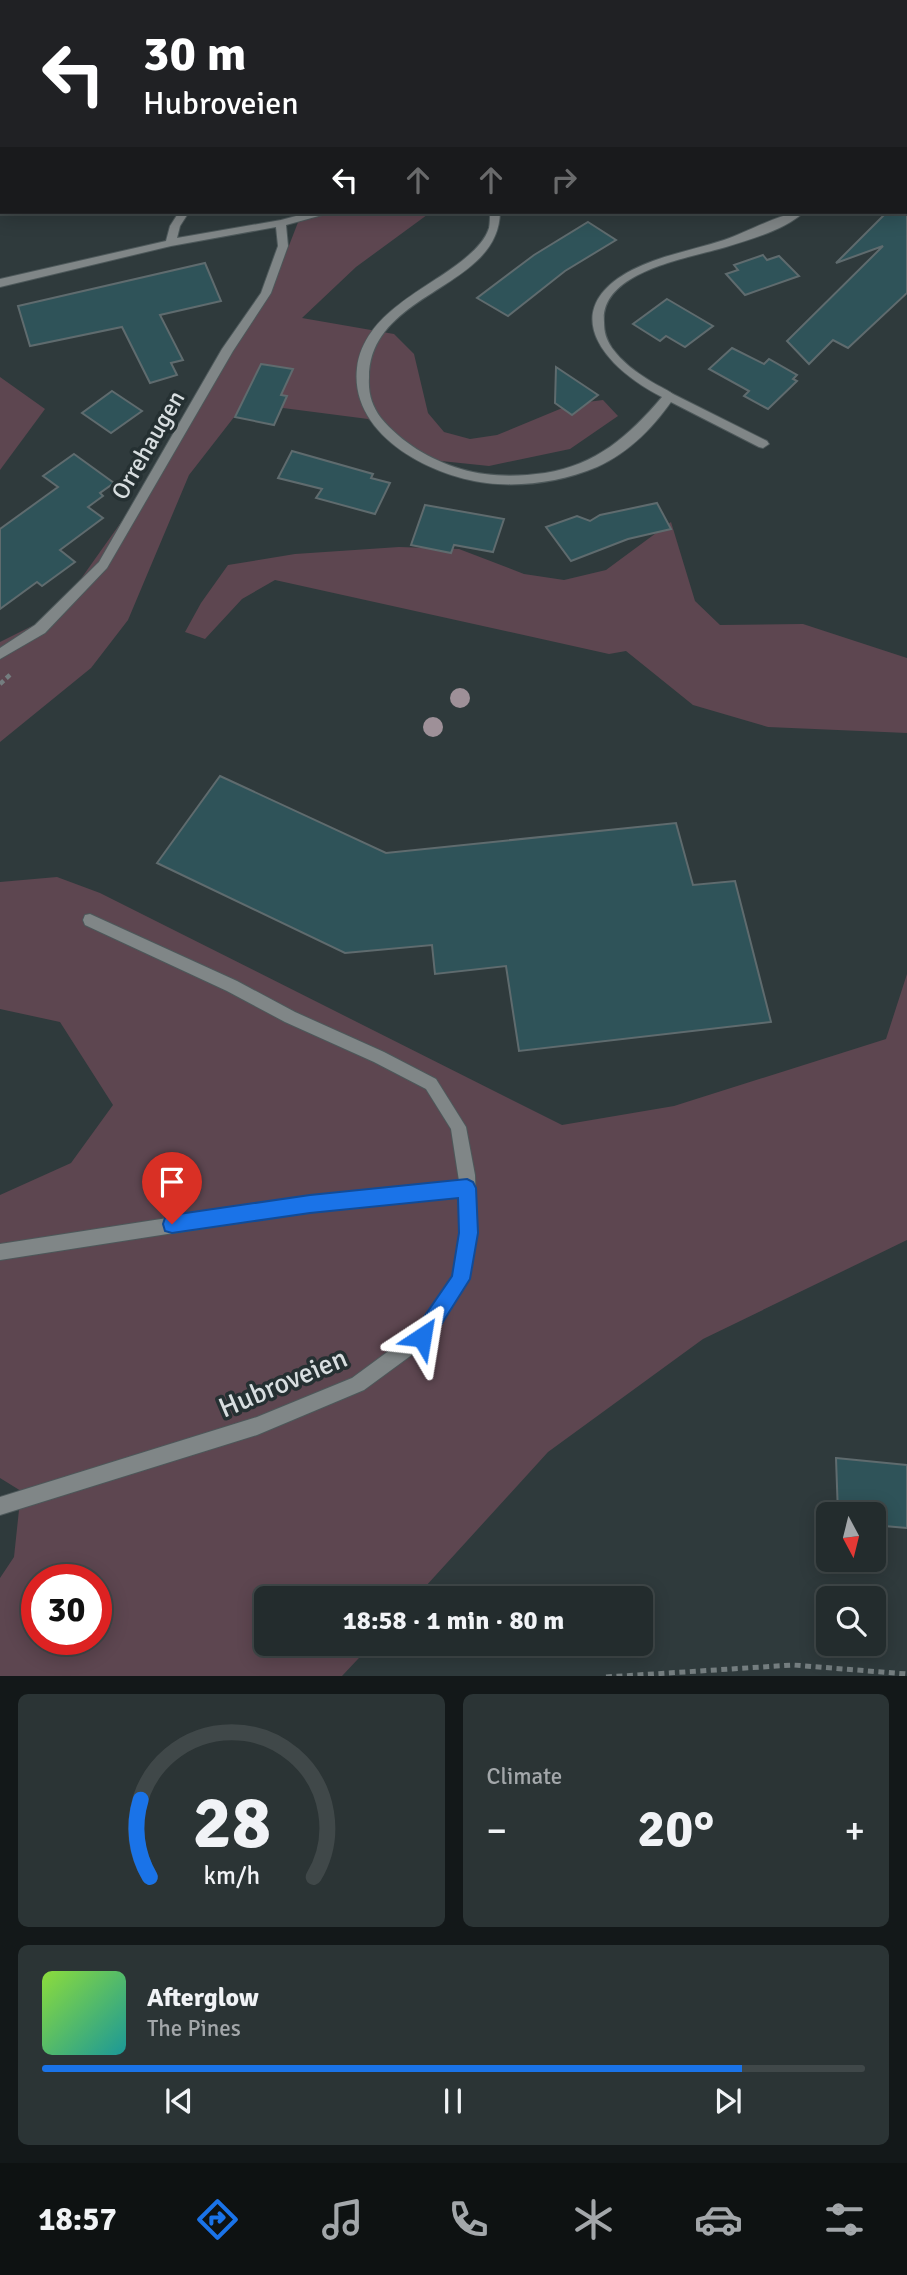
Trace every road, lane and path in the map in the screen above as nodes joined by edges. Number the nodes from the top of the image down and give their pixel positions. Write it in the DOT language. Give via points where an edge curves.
graph roads {
  1 [pos="183,214"];
  2 [pos="315,214"];
  3 [pos="495,214"];
  4 [pos="795,214"];
  5 [pos="281,223"];
  6 [pos="171,243"];
  7 [pos="0,283"];
  8 [pos="669,396"];
  9 [pos="763,444"];
  10 [pos="0,654"];
  11 [pos="90,920"];
  12 [pos="467,1188"];
  13 [pos="0,1252"];
  14 [pos="0,1506"];
  15 [pos="907,1674"];
  16 [pos="606,1676"];
  1 -- 6 [label="street"];
  2 -- 5 [label="street"];
  3 -- 8 [label="street" via="489,241 394,314 368,350 363,389 384,429 414,454 455,471 494,480 543,478 593,464 615,452"];
  4 -- 8 [label="street" via="747,236 634,271 608,292 596,319 602,341 623,368"];
  5 -- 6 [label="street"];
  5 -- 10 [label="street, Orrehaugen" via="283,246 265,293 103,565 40,629"];
  6 -- 7 [label="street"];
  8 -- 9 [label="street"];
  11 -- 12 [label="street, Hubroveien" via="431,1084 458,1127"];
  12 -- 13 [label="street" via="310,1204"];
  12 -- 14 [label="street, Hubroveien" via="469,1233 460,1279 422,1337 358,1384 257,1426"];
  15 -- 16 [label="path" via="793,1665"];
}
